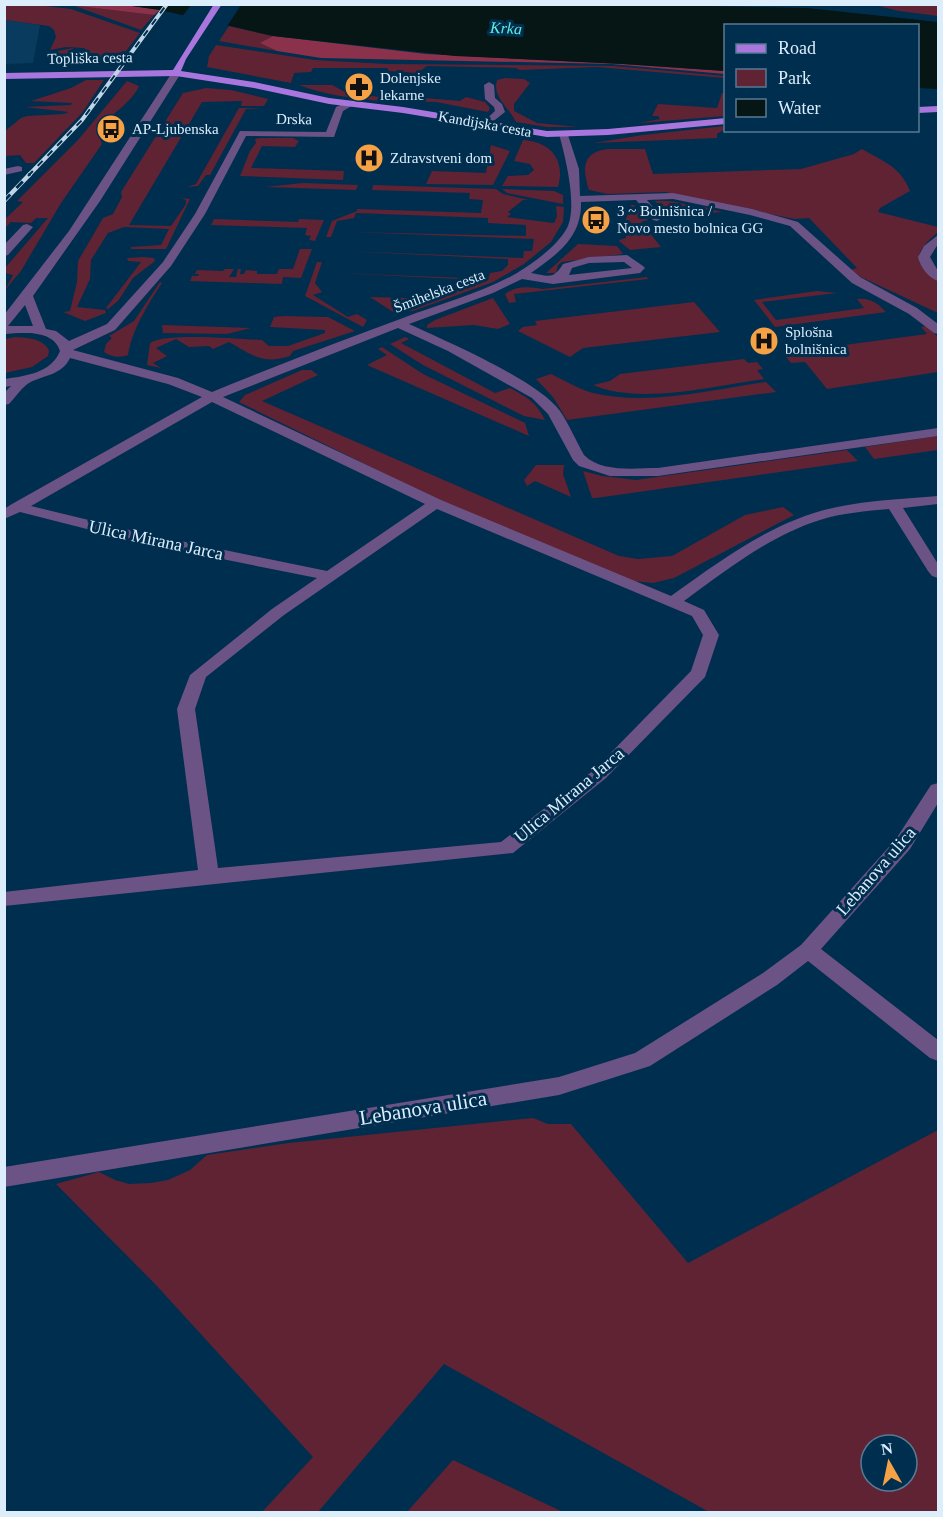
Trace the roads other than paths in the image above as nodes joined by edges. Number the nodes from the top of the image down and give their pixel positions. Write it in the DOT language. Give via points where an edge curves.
graph roads {
  1 [pos="218,4"];
  2 [pos="176,73"];
  3 [pos="4,76"];
  4 [pos="489,86"];
  5 [pos="350,104"];
  6 [pos="939,109"];
  7 [pos="919,110"];
  8 [pos="724,121"];
  9 [pos="486,124"];
  10 [pos="564,134"];
  11 [pos="18,170"];
  12 [pos="4,172"];
  13 [pos="639,197"];
  14 [pos="576,199"];
  15 [pos="657,218"];
  16 [pos="27,227"];
  17 [pos="939,238"];
  18 [pos="4,253"];
  19 [pos="521,275"];
  20 [pos="939,277"];
  21 [pos="553,280"];
  22 [pos="28,297"];
  23 [pos="116,322"];
  24 [pos="4,323"];
  25 [pos="399,324"];
  26 [pos="4,330"];
  27 [pos="41,330"];
  28 [pos="939,330"];
  29 [pos="55,335"];
  30 [pos="68,350"];
  31 [pos="117,367"];
  32 [pos="51,371"];
  33 [pos="24,380"];
  34 [pos="4,382"];
  35 [pos="213,397"];
  36 [pos="4,401"];
  37 [pos="939,432"];
  38 [pos="939,500"];
  39 [pos="436,503"];
  40 [pos="894,506"];
  41 [pos="11,511"];
  42 [pos="939,573"];
  43 [pos="330,576"];
  44 [pos="673,602"];
  45 [pos="939,789"];
  46 [pos="209,876"];
  47 [pos="4,899"];
  48 [pos="808,950"];
  49 [pos="939,1052"];
  50 [pos="4,1177"];
  1 -- 2 [label="main road"];
  2 -- 3 [label="main road, Topliška cesta"];
  2 -- 5 [label="main road, Kandijska cesta"];
  2 -- 22 [label="street"];
  4 -- 9 [label="street" via="490,99 500,112"];
  5 -- 9 [label="main road, Kandijska cesta"];
  5 -- 23 [label="street, Drska" via="339,109 330,135 243,133 175,253"];
  6 -- 7 [label="main road"];
  8 -- 10 [label="main road, Kandijska cesta"];
  9 -- 10 [label="main road, Kandijska cesta"];
  10 -- 14 [label="street, Šmihelska cesta" via="574,169"];
  11 -- 12 [label="street"];
  13 -- 14 [label="street"];
  13 -- 15 [label="street"];
  13 -- 28 [label="street" via="673,196 794,224 856,280"];
  14 -- 19 [label="street, Šmihelska cesta" via="572,229 552,253"];
  16 -- 18 [label="street"];
  17 -- 20 [label="street" via="923,257"];
  19 -- 21 [label="street"];
  19 -- 25 [label="street, Šmihelska cesta"];
  21 -- 21 [label="street" via="636,271 639,268 627,258 589,260 567,266 563,275"];
  22 -- 24 [label="street"];
  22 -- 27 [label="street"];
  23 -- 29 [label="street"];
  23 -- 30 [label="street"];
  25 -- 35 [label="street, Šmihelska cesta"];
  25 -- 37 [label="street" via="537,395 554,412 578,457 610,472 680,469"];
  26 -- 27 [label="street"];
  27 -- 29 [label="street"];
  29 -- 30 [label="street"];
  30 -- 31 [label="street"];
  30 -- 32 [label="street" via="63,362"];
  31 -- 32 [label="street"];
  31 -- 35 [label="street" via="150,373"];
  32 -- 33 [label="street"];
  33 -- 34 [label="street"];
  33 -- 36 [label="street"];
  35 -- 39 [label="street, Ulica Mirana Jarca"];
  35 -- 41 [label="street, Šmihelska cesta"];
  38 -- 40 [label="street"];
  39 -- 43 [label="street"];
  39 -- 44 [label="street, Ulica Mirana Jarca"];
  40 -- 42 [label="street"];
  40 -- 44 [label="street" via="838,511 804,520 740,554"];
  41 -- 43 [label="street, Ulica Mirana Jarca"];
  43 -- 46 [label="street" via="198,675 186,710"];
  44 -- 46 [label="street, Ulica Mirana Jarca" via="698,613 711,635 699,673 600,774 506,848"];
  45 -- 48 [label="street, Lebanova ulica" via="903,844"];
  46 -- 47 [label="street, Ulica Mirana Jarca"];
  48 -- 49 [label="street"];
  48 -- 50 [label="street, Lebanova ulica" via="770,979 642,1060 559,1086"];
}
